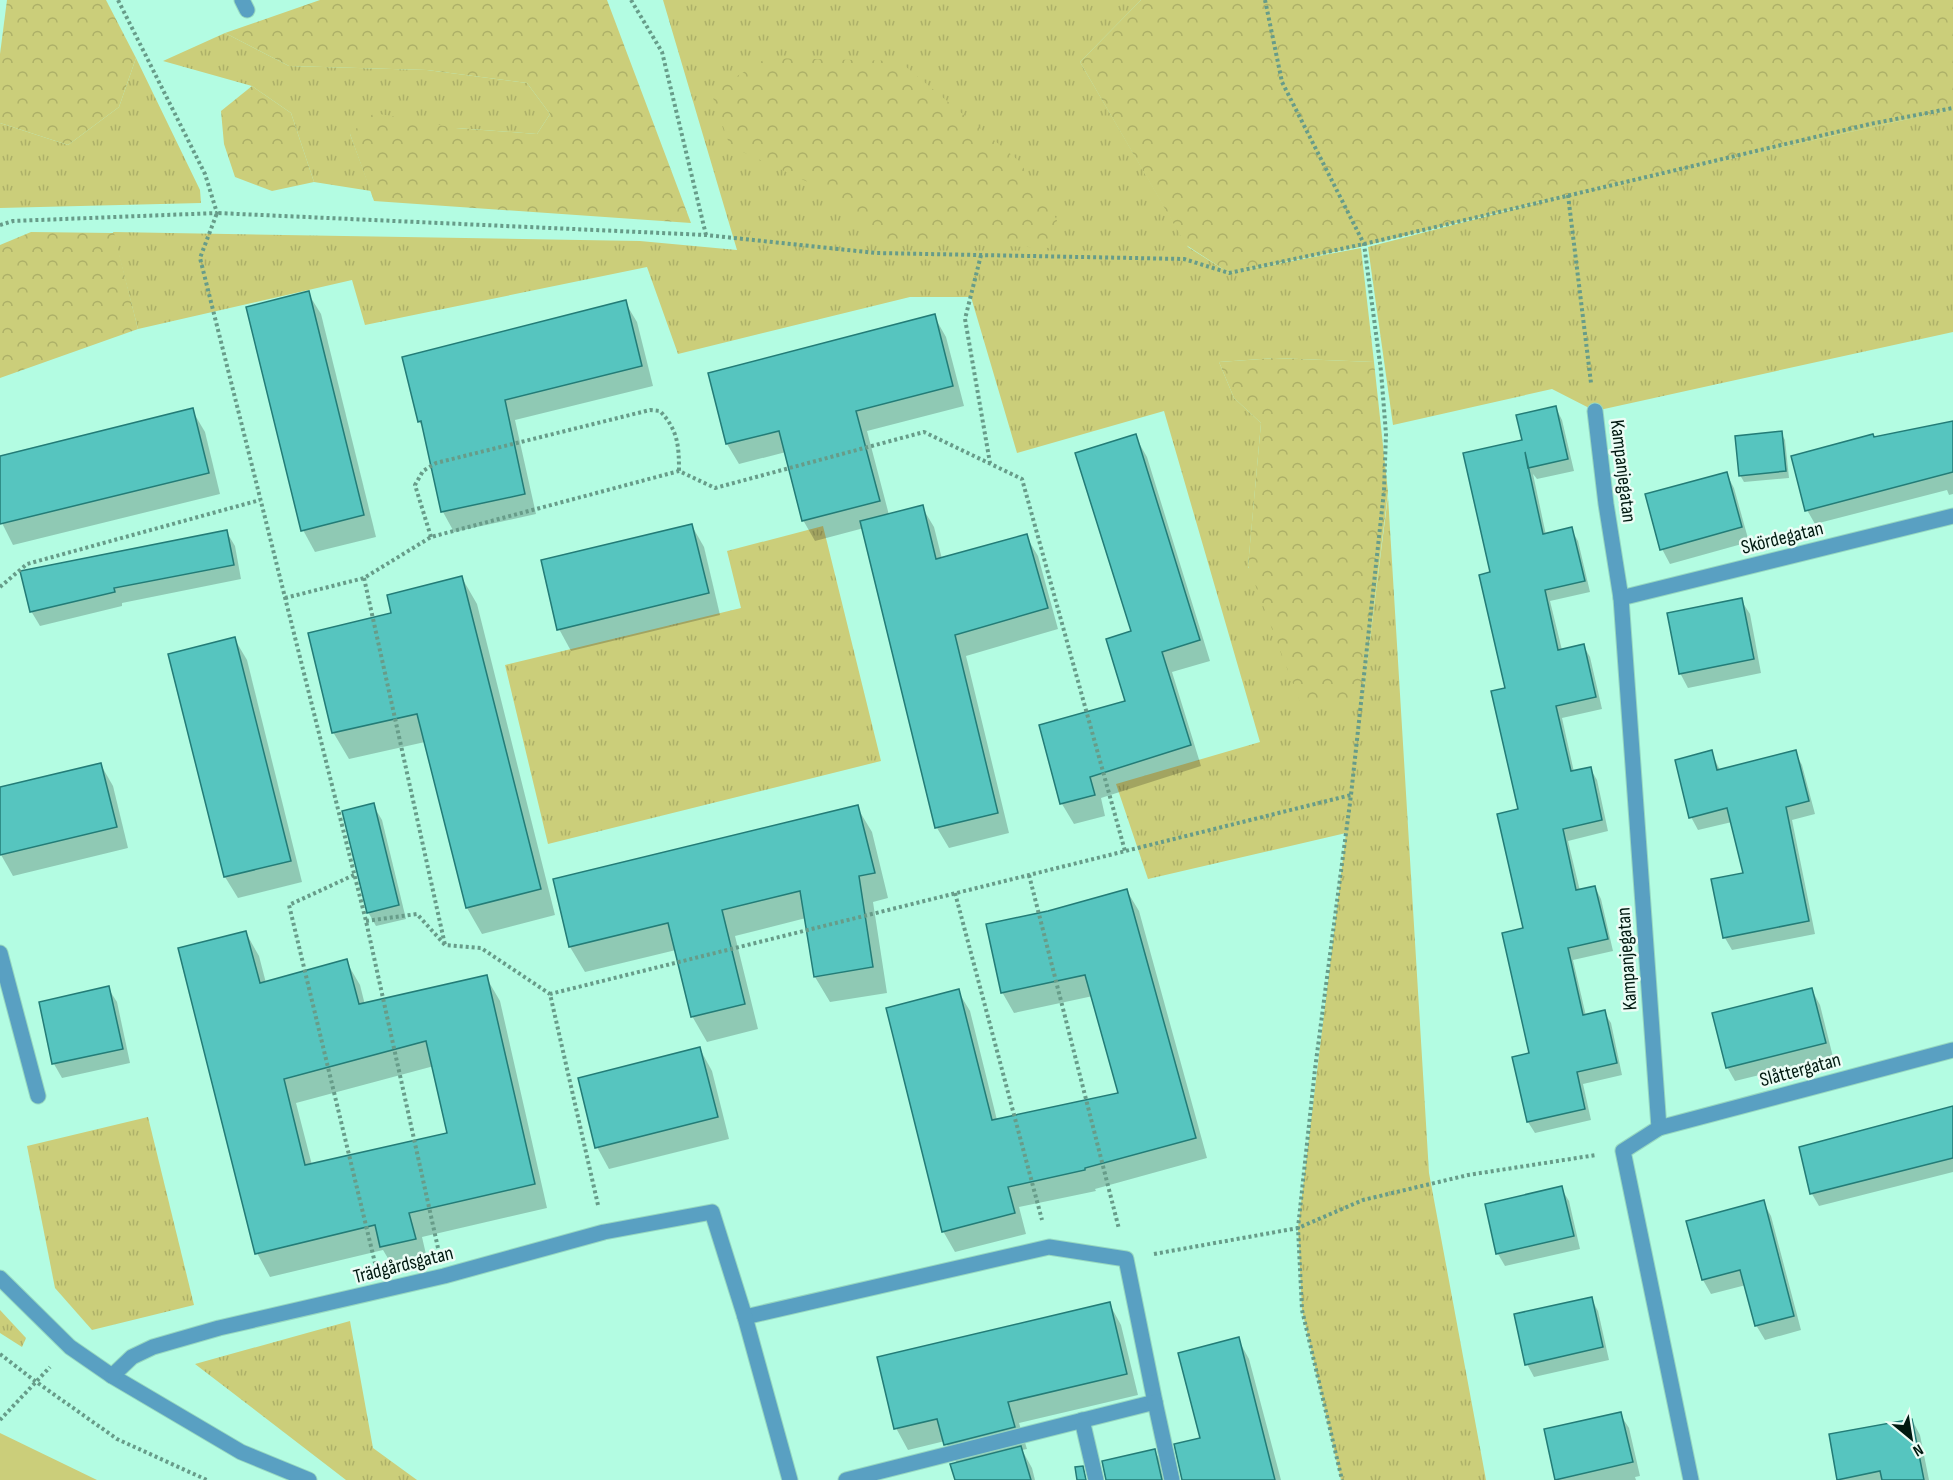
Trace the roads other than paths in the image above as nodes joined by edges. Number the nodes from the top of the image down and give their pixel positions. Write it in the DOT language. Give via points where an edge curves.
graph roads {
  1 [pos="1595,411"];
  2 [pos="1953,516"];
  3 [pos="1622,598"];
  4 [pos="0,953"];
  5 [pos="1953,1050"];
  6 [pos="38,1096"];
  7 [pos="1659,1128"];
  8 [pos="0,1278"];
  9 [pos="745,1317"];
  10 [pos="112,1376"];
  11 [pos="1155,1402"];
  12 [pos="1082,1420"];
  13 [pos="309,1480"];
  14 [pos="790,1480"];
  15 [pos="846,1480"];
  16 [pos="1096,1480"];
  17 [pos="1172,1480"];
  18 [pos="1691,1480"];
  1 -- 3 [label="street, Kampanjegatan"];
  2 -- 3 [label="street, Skördegatan"];
  3 -- 7 [label="street, Kampanjegatan"];
  4 -- 6 [label="street"];
  5 -- 7 [label="street, Slåttergatan"];
  7 -- 18 [label="street" via="1623,1151"];
  8 -- 10 [label="street" via="70,1347"];
  9 -- 10 [label="street, Trädgårdsgatan" via="712,1212 604,1232 444,1276 219,1328 153,1347 132,1357"];
  9 -- 11 [label="street" via="1049,1247 1126,1259"];
  9 -- 14 [label="street"];
  10 -- 13 [label="street" via="241,1452"];
  11 -- 12 [label="street"];
  11 -- 17 [label="street"];
  12 -- 15 [label="street"];
  12 -- 16 [label="street"];
}
